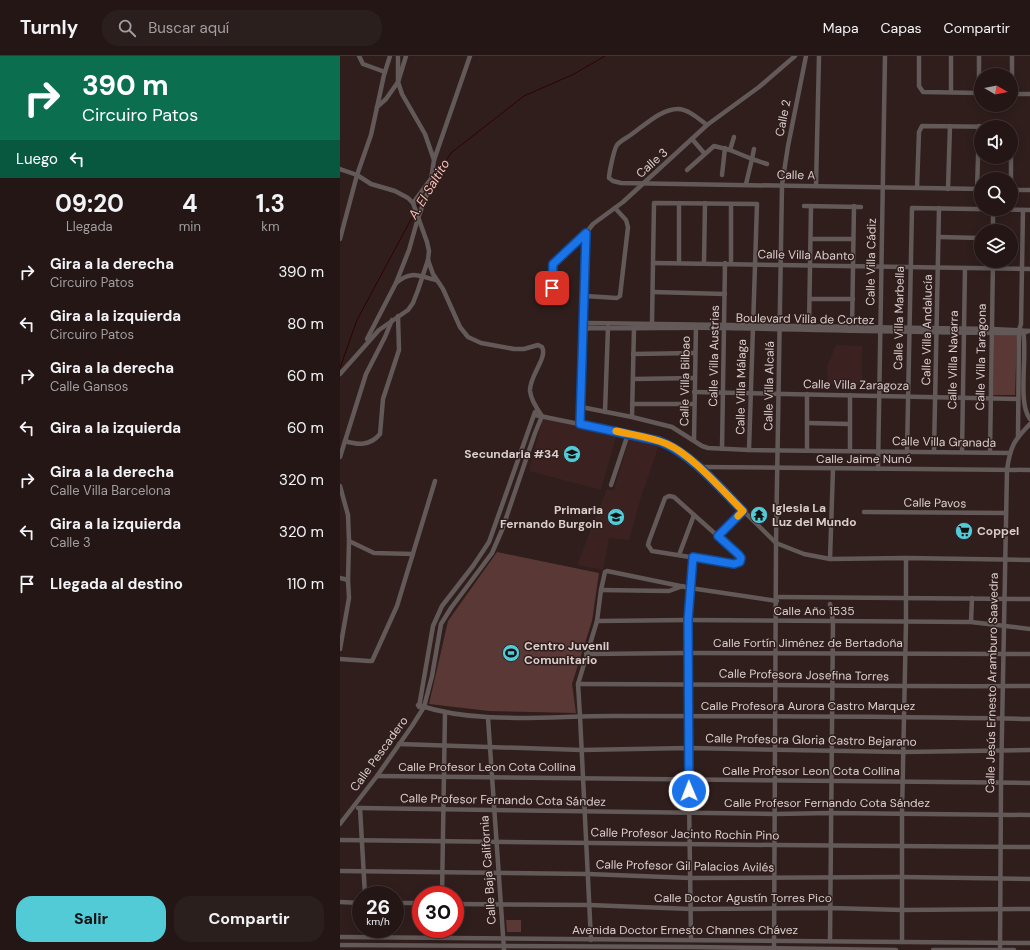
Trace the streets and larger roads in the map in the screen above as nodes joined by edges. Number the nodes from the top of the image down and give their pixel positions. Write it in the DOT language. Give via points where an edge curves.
graph roads {
  1 [pos="359,56"];
  2 [pos="390,56"];
  3 [pos="398,56"];
  4 [pos="406,56"];
  5 [pos="470,56"];
  6 [pos="795,56"];
  7 [pos="806,56"];
  8 [pos="820,56"];
  9 [pos="885,56"];
  10 [pos="919,56"];
  11 [pos="952,56"];
  12 [pos="979,56"];
  13 [pos="1012,56"];
  14 [pos="979,68"];
  15 [pos="1012,68"];
  16 [pos="385,72"];
  17 [pos="398,82"];
  18 [pos="951,92"];
  19 [pos="974,93"];
  20 [pos="1018,94"];
  21 [pos="1030,94"];
  22 [pos="377,107"];
  23 [pos="707,125"];
  24 [pos="950,126"];
  25 [pos="974,126"];
  26 [pos="734,138"];
  27 [pos="692,139"];
  28 [pos="728,149"];
  29 [pos="754,149"];
  30 [pos="704,153"];
  31 [pos="752,159"];
  32 [pos="434,160"];
  33 [pos="767,164"];
  34 [pos="340,169"];
  35 [pos="687,170"];
  36 [pos="357,175"];
  37 [pos="722,175"];
  38 [pos="430,180"];
  39 [pos="645,182"];
  40 [pos="746,184"];
  41 [pos="782,185"];
  42 [pos="816,186"];
  43 [pos="883,187"];
  44 [pos="917,188"];
  45 [pos="948,189"];
  46 [pos="974,189"];
  47 [pos="1018,190"];
  48 [pos="1030,190"];
  49 [pos="413,203"];
  50 [pos="679,203"];
  51 [pos="705,203"];
  52 [pos="731,204"];
  53 [pos="804,206"];
  54 [pos="812,206"];
  55 [pos="854,206"];
  56 [pos="861,206"];
  57 [pos="616,208"];
  58 [pos="939,208"];
  59 [pos="974,209"];
  60 [pos="1018,210"];
  61 [pos="1023,210"];
  62 [pos="1030,210"];
  63 [pos="418,218"];
  64 [pos="586,233"];
  65 [pos="938,237"];
  66 [pos="974,238"];
  67 [pos="340,239"];
  68 [pos="811,239"];
  69 [pos="854,239"];
  70 [pos="428,260"];
  71 [pos="653,263"];
  72 [pos="679,263"];
  73 [pos="704,263"];
  74 [pos="728,264"];
  75 [pos="755,264"];
  76 [pos="781,265"];
  77 [pos="810,266"];
  78 [pos="853,267"];
  79 [pos="881,267"];
  80 [pos="910,268"];
  81 [pos="938,268"];
  82 [pos="965,268"];
  83 [pos="992,269"];
  84 [pos="1022,269"];
  85 [pos="1030,269"];
  86 [pos="422,276"];
  87 [pos="436,280"];
  88 [pos="396,283"];
  89 [pos="653,292"];
  90 [pos="725,294"];
  91 [pos="585,296"];
  92 [pos="810,299"];
  93 [pos="852,299"];
  94 [pos="552,300"];
  95 [pos="398,316"];
  96 [pos="392,320"];
  97 [pos="652,323"];
  98 [pos="608,326"];
  99 [pos="634,326"];
  100 [pos="696,326"];
  101 [pos="724,326"];
  102 [pos="752,326"];
  103 [pos="780,327"];
  104 [pos="809,328"];
  105 [pos="852,328"];
  106 [pos="583,329"];
  107 [pos="880,329"];
  108 [pos="909,330"];
  109 [pos="937,331"];
  110 [pos="964,331"];
  111 [pos="992,331"];
  112 [pos="1024,331"];
  113 [pos="365,345"];
  114 [pos="695,353"];
  115 [pos="633,354"];
  116 [pos="1021,361"];
  117 [pos="1030,361"];
  118 [pos="340,374"];
  119 [pos="695,378"];
  120 [pos="633,379"];
  121 [pos="694,392"];
  122 [pos="723,392"];
  123 [pos="751,393"];
  124 [pos="779,394"];
  125 [pos="807,394"];
  126 [pos="850,395"];
  127 [pos="879,395"];
  128 [pos="908,396"];
  129 [pos="935,397"];
  130 [pos="963,398"];
  131 [pos="1018,398"];
  132 [pos="991,399"];
  133 [pos="632,404"];
  134 [pos="694,404"];
  135 [pos="535,406"];
  136 [pos="581,407"];
  137 [pos="605,412"];
  138 [pos="534,415"];
  139 [pos="542,416"];
  140 [pos="632,417"];
  141 [pos="1030,419"];
  142 [pos="807,423"];
  143 [pos="580,424"];
  144 [pos="850,424"];
  145 [pos="1030,424"];
  146 [pos="628,434"];
  147 [pos="1018,436"];
  148 [pos="694,440"];
  149 [pos="345,441"];
  150 [pos="722,449"];
  151 [pos="749,450"];
  152 [pos="778,450"];
  153 [pos="807,450"];
  154 [pos="850,451"];
  155 [pos="878,452"];
  156 [pos="907,452"];
  157 [pos="934,452"];
  158 [pos="962,452"];
  159 [pos="990,453"];
  160 [pos="1009,453"];
  161 [pos="340,457"];
  162 [pos="699,467"];
  163 [pos="778,468"];
  164 [pos="833,469"];
  165 [pos="878,469"];
  166 [pos="1008,470"];
  167 [pos="1030,470"];
  168 [pos="435,481"];
  169 [pos="611,485"];
  170 [pos="340,486"];
  171 [pos="505,500"];
  172 [pos="512,503"];
  173 [pos="743,511"];
  174 [pos="864,512"];
  175 [pos="1006,513"];
  176 [pos="694,515"];
  177 [pos="718,536"];
  178 [pos="349,541"];
  179 [pos="776,543"];
  180 [pos="413,554"];
  181 [pos="678,555"];
  182 [pos="693,557"];
  183 [pos="906,558"];
  184 [pos="830,559"];
  185 [pos="1005,559"];
  186 [pos="1030,560"];
  187 [pos="340,578"];
  188 [pos="348,580"];
  189 [pos="461,582"];
  190 [pos="682,586"];
  191 [pos="466,587"];
  192 [pos="690,588"];
  193 [pos="600,590"];
  194 [pos="906,598"];
  195 [pos="972,598"];
  196 [pos="777,599"];
  197 [pos="1004,599"];
  198 [pos="1030,599"];
  199 [pos="830,604"];
  200 [pos="688,620"];
  201 [pos="597,621"];
  202 [pos="776,621"];
  203 [pos="833,621"];
  204 [pos="906,622"];
  205 [pos="971,622"];
  206 [pos="1003,625"];
  207 [pos="1030,629"];
  208 [pos="340,649"];
  209 [pos="687,653"];
  210 [pos="776,653"];
  211 [pos="833,653"];
  212 [pos="905,653"];
  213 [pos="586,654"];
  214 [pos="1003,654"];
  215 [pos="1030,654"];
  216 [pos="340,659"];
  217 [pos="578,684"];
  218 [pos="687,684"];
  219 [pos="776,684"];
  220 [pos="832,686"];
  221 [pos="905,686"];
  222 [pos="1002,686"];
  223 [pos="1030,686"];
  224 [pos="418,705"];
  225 [pos="424,707"];
  226 [pos="444,712"];
  227 [pos="419,713"];
  228 [pos="580,716"];
  229 [pos="688,716"];
  230 [pos="776,716"];
  231 [pos="832,716"];
  232 [pos="904,716"];
  233 [pos="488,718"];
  234 [pos="1002,718"];
  235 [pos="1030,719"];
  236 [pos="399,744"];
  237 [pos="444,746"];
  238 [pos="490,748"];
  239 [pos="688,748"];
  240 [pos="775,749"];
  241 [pos="581,750"];
  242 [pos="832,750"];
  243 [pos="1001,750"];
  244 [pos="1030,750"];
  245 [pos="903,752"];
  246 [pos="377,776"];
  247 [pos="443,777"];
  248 [pos="492,778"];
  249 [pos="582,778"];
  250 [pos="689,780"];
  251 [pos="775,780"];
  252 [pos="832,781"];
  253 [pos="902,782"];
  254 [pos="1000,782"];
  255 [pos="1030,783"];
  256 [pos="352,808"];
  257 [pos="360,808"];
  258 [pos="443,809"];
  259 [pos="494,810"];
  260 [pos="584,811"];
  261 [pos="690,813"];
  262 [pos="831,813"];
  263 [pos="774,814"];
  264 [pos="902,814"];
  265 [pos="1000,814"];
  266 [pos="1030,814"];
  267 [pos="340,824"];
  268 [pos="340,840"];
  269 [pos="362,840"];
  270 [pos="442,841"];
  271 [pos="496,841"];
  272 [pos="586,842"];
  273 [pos="690,844"];
  274 [pos="774,845"];
  275 [pos="831,845"];
  276 [pos="902,845"];
  277 [pos="1000,846"];
  278 [pos="1030,846"];
  279 [pos="340,871"];
  280 [pos="364,871"];
  281 [pos="442,872"];
  282 [pos="498,873"];
  283 [pos="588,874"];
  284 [pos="774,877"];
  285 [pos="831,877"];
  286 [pos="902,877"];
  287 [pos="691,878"];
  288 [pos="1000,879"];
  289 [pos="1030,879"];
  290 [pos="365,886"];
  291 [pos="442,886"];
  292 [pos="340,902"];
  293 [pos="352,903"];
  294 [pos="464,904"];
  295 [pos="501,905"];
  296 [pos="589,905"];
  297 [pos="774,908"];
  298 [pos="831,908"];
  299 [pos="691,909"];
  300 [pos="1000,909"];
  301 [pos="1030,909"];
  302 [pos="902,910"];
  303 [pos="340,937"];
  304 [pos="352,937"];
  305 [pos="442,938"];
  306 [pos="503,939"];
  307 [pos="591,940"];
  308 [pos="691,940"];
  309 [pos="774,941"];
  310 [pos="830,941"];
  311 [pos="902,942"];
  312 [pos="1000,943"];
  313 [pos="1030,943"];
  314 [pos="340,945"];
  315 [pos="369,947"];
  316 [pos="442,947"];
  317 [pos="504,948"];
  318 [pos="592,948"];
  319 [pos="691,948"];
  320 [pos="774,949"];
  321 [pos="830,949"];
  322 [pos="896,950"];
  323 [pos="933,950"];
  324 [pos="1000,950"];
  325 [pos="1014,950"];
  1 -- 16 [label="street" via="363,64"];
  2 -- 16 [label="street"];
  3 -- 17 [label="street"];
  4 -- 17 [label="street"];
  5 -- 32 [label="street"];
  6 -- 23 [label="street, Calle 3" via="760,87"];
  7 -- 41 [label="street, Calle 2"];
  8 -- 42 [label="street"];
  9 -- 43 [label="street, Calle Villa Cádiz"];
  10 -- 18 [label="street" via="921,90 927,93"];
  11 -- 18 [label="street"];
  12 -- 14 [label="street"];
  13 -- 15 [label="street"];
  16 -- 22 [label="street"];
  17 -- 22 [label="street"];
  17 -- 32 [label="street" via="425,134"];
  18 -- 19 [label="street"];
  20 -- 21 [label="street"];
  22 -- 36 [label="street" via="372,135"];
  23 -- 27 [label="street, Calle 3"];
  23 -- 39 [label="street, Calle A" via="680,109 669,110 622,140 616,146 609,172 611,180 621,183"];
  24 -- 25 [label="street"];
  24 -- 44 [label="street" via="927,125 920,129"];
  24 -- 45 [label="street"];
  26 -- 28 [label="street"];
  27 -- 30 [label="street"];
  27 -- 39 [label="street, Calle 3"];
  28 -- 30 [label="street" via="714,146"];
  28 -- 31 [label="street"];
  28 -- 37 [label="street"];
  29 -- 31 [label="street"];
  30 -- 35 [label="street"];
  31 -- 33 [label="street"];
  31 -- 40 [label="street"];
  32 -- 38 [label="street"];
  34 -- 36 [label="street"];
  36 -- 49 [label="street" via="371,184 403,194"];
  36 -- 67 [label="street"];
  38 -- 49 [label="street"];
  38 -- 63 [label="street"];
  39 -- 40 [label="street, Calle A"];
  39 -- 57 [label="street, Calle 3"];
  40 -- 41 [label="street, Calle A"];
  41 -- 42 [label="street, Calle A"];
  41 -- 76 [label="street, Calle Villa Alcalá"];
  42 -- 43 [label="street, Calle A"];
  43 -- 44 [label="street, Calle A"];
  43 -- 79 [label="street, Calle Villa Cádiz"];
  44 -- 45 [label="street, Calle A"];
  45 -- 46 [label="street, Calle A"];
  47 -- 48 [label="street"];
  49 -- 63 [label="street"];
  50 -- 51 [label="street"];
  50 -- 71 [label="street" via="654,203"];
  50 -- 72 [label="street"];
  51 -- 52 [label="street"];
  51 -- 73 [label="street"];
  52 -- 74 [label="street, Calle Villa Austrias"];
  52 -- 75 [label="street, Calle Villa Málaga" via="757,204"];
  53 -- 54 [label="street"];
  54 -- 55 [label="street"];
  54 -- 68 [label="street"];
  55 -- 56 [label="street"];
  55 -- 69 [label="street"];
  57 -- 64 [label="street, Calle 3" via="593,224"];
  57 -- 91 [label="street" via="626,220 628,227 620,296"];
  58 -- 59 [label="street"];
  58 -- 65 [label="street, Calle Villa Andalucía"];
  58 -- 80 [label="street, Calle Villa Marbella" via="912,208"];
  60 -- 61 [label="street"];
  61 -- 62 [label="street"];
  61 -- 84 [label="street"];
  63 -- 70 [label="street" via="427,242"];
  63 -- 88 [label="street" via="407,257"];
  64 -- 91 [label="street"];
  64 -- 94 [label="street, Calle 3" via="553,264"];
  65 -- 66 [label="street"];
  65 -- 81 [label="street, Calle Villa Andalucía"];
  68 -- 69 [label="street"];
  68 -- 77 [label="street"];
  69 -- 78 [label="street"];
  70 -- 86 [label="street"];
  70 -- 87 [label="street"];
  71 -- 72 [label="street, Calle Villa Abanto"];
  71 -- 89 [label="street"];
  72 -- 73 [label="street, Calle Villa Abanto"];
  73 -- 74 [label="street, Calle Villa Abanto"];
  74 -- 75 [label="street, Calle Villa Abanto"];
  74 -- 90 [label="street, Calle Villa Austrias"];
  75 -- 76 [label="street, Calle Villa Abanto"];
  75 -- 102 [label="street, Calle Villa Málaga"];
  76 -- 77 [label="street, Calle Villa Abanto"];
  76 -- 103 [label="street, Calle Villa Alcalá"];
  77 -- 78 [label="street, Calle Villa Abanto"];
  77 -- 92 [label="street"];
  78 -- 79 [label="street, Calle Villa Abanto"];
  78 -- 93 [label="street"];
  79 -- 80 [label="street, Calle Villa Abanto"];
  79 -- 107 [label="street, Calle Villa Cádiz"];
  80 -- 81 [label="street, Calle Villa Abanto"];
  80 -- 108 [label="street, Calle Villa Marbella"];
  81 -- 82 [label="street, Calle Villa Abanto"];
  81 -- 109 [label="street, Calle Villa Andalucía"];
  82 -- 83 [label="street, Calle Villa Abanto"];
  82 -- 110 [label="street, Calle Villa Navarra"];
  83 -- 84 [label="street, Calle Villa Abanto"];
  83 -- 111 [label="street, Calle Villa Taragona"];
  84 -- 85 [label="street, Calle Villa Abanto"];
  84 -- 112 [label="street" via="1021,324"];
  86 -- 87 [label="street"];
  86 -- 88 [label="street" via="409,275"];
  86 -- 95 [label="street" via="413,303 408,310"];
  87 -- 135 [label="street" via="443,289 460,327 474,340 520,350 538,345 542,347 543,356 530,386 530,395"];
  88 -- 113 [label="street"];
  89 -- 90 [label="street"];
  89 -- 97 [label="street"];
  90 -- 101 [label="street, Calle Villa Austrias"];
  91 -- 106 [label="street"];
  92 -- 93 [label="street"];
  92 -- 104 [label="street"];
  93 -- 105 [label="street"];
  95 -- 96 [label="street"];
  95 -- 149 [label="street" via="399,352 383,396 380,434 370,443 357,445"];
  96 -- 113 [label="street"];
  96 -- 149 [label="street" via="366,374"];
  97 -- 99 [label="street, Boulevard Villa de Cortez"];
  97 -- 100 [label="street, Boulevard Villa de Cortez"];
  98 -- 99 [label="street, Boulevard Villa de Cortez"];
  98 -- 106 [label="street, Boulevard Villa de Cortez" via="588,323"];
  98 -- 137 [label="street"];
  99 -- 100 [label="street, Boulevard Villa de Cortez"];
  99 -- 115 [label="street"];
  100 -- 101 [label="street, Boulevard Villa de Cortez"];
  100 -- 114 [label="street, Calle Villa Bilbao"];
  101 -- 102 [label="street, Boulevard Villa de Cortez"];
  101 -- 122 [label="street, Calle Villa Austrias"];
  102 -- 103 [label="street, Boulevard Villa de Cortez"];
  102 -- 123 [label="street, Calle Villa Málaga"];
  103 -- 104 [label="street, Boulevard Villa de Cortez"];
  103 -- 124 [label="street, Calle Villa Alcalá"];
  104 -- 105 [label="street, Boulevard Villa de Cortez"];
  105 -- 107 [label="street, Boulevard Villa de Cortez"];
  106 -- 136 [label="street"];
  107 -- 108 [label="street, Boulevard Villa de Cortez"];
  107 -- 127 [label="street, Calle Villa Cádiz"];
  108 -- 109 [label="street, Boulevard Villa de Cortez"];
  108 -- 128 [label="street, Calle Villa Marbella"];
  109 -- 110 [label="street, Boulevard Villa de Cortez"];
  109 -- 129 [label="street, Calle Villa Andalucía"];
  110 -- 111 [label="street, Boulevard Villa de Cortez"];
  110 -- 130 [label="street, Calle Villa Navarra"];
  111 -- 112 [label="street, Boulevard Villa de Cortez"];
  111 -- 132 [label="street, Calle Villa Taragona"];
  112 -- 116 [label="street"];
  113 -- 118 [label="street"];
  114 -- 115 [label="street"];
  114 -- 119 [label="street, Calle Villa Bilbao"];
  115 -- 120 [label="street"];
  116 -- 117 [label="street"];
  116 -- 131 [label="street"];
  116 -- 141 [label="street" via="1025,411"];
  119 -- 120 [label="street"];
  119 -- 121 [label="street, Calle Villa Bilbao"];
  120 -- 133 [label="street"];
  121 -- 122 [label="street, Calle Villa Zaragoza"];
  121 -- 134 [label="street, Calle Villa Bilbao"];
  122 -- 123 [label="street, Calle Villa Zaragoza"];
  122 -- 150 [label="street, Calle Villa Austrias"];
  123 -- 124 [label="street, Calle Villa Zaragoza"];
  123 -- 151 [label="street, Calle Villa Málaga"];
  124 -- 125 [label="street, Calle Villa Zaragoza"];
  124 -- 152 [label="street, Calle Villa Alcalá"];
  125 -- 126 [label="street, Calle Villa Zaragoza"];
  125 -- 142 [label="street"];
  126 -- 127 [label="street, Calle Villa Zaragoza"];
  126 -- 144 [label="street"];
  127 -- 128 [label="street, Calle Villa Zaragoza"];
  127 -- 155 [label="street, Calle Villa Cádiz"];
  128 -- 129 [label="street, Calle Villa Zaragoza"];
  128 -- 156 [label="street, Calle Villa Marbella"];
  129 -- 130 [label="street, Calle Villa Zaragoza"];
  129 -- 157 [label="street, Calle Villa Andalucía"];
  130 -- 132 [label="street, Calle Villa Zaragoza"];
  130 -- 158 [label="street, Calle Villa Navarra"];
  131 -- 132 [label="street, Calle Villa Zaragoza"];
  131 -- 147 [label="street"];
  132 -- 159 [label="street, Calle Villa Taragona"];
  133 -- 134 [label="street"];
  133 -- 140 [label="street"];
  134 -- 148 [label="street, Calle Villa Bilbao"];
  135 -- 138 [label="street"];
  135 -- 139 [label="street"];
  136 -- 137 [label="street, Calle Villa Granada"];
  136 -- 143 [label="street"];
  137 -- 140 [label="street, Calle Villa Granada"];
  138 -- 139 [label="street"];
  138 -- 171 [label="street"];
  139 -- 143 [label="street"];
  139 -- 172 [label="street"];
  140 -- 148 [label="street, Calle Villa Granada" via="672,427"];
  142 -- 144 [label="street"];
  142 -- 153 [label="street"];
  143 -- 146 [label="street"];
  144 -- 154 [label="street"];
  145 -- 147 [label="street, Calle Jesús Ernesto Aramburo Saavedra"];
  146 -- 162 [label="street" via="668,444"];
  146 -- 169 [label="street"];
  147 -- 160 [label="street, Calle Jesús Ernesto Aramburo Saavedra"];
  148 -- 150 [label="street, Calle Villa Granada" via="705,448"];
  149 -- 161 [label="street"];
  150 -- 151 [label="street, Calle Villa Granada"];
  151 -- 152 [label="street, Calle Villa Granada"];
  152 -- 153 [label="street, Calle Villa Granada"];
  152 -- 163 [label="street, Calle Villa Alcalá"];
  153 -- 154 [label="street, Calle Villa Granada"];
  154 -- 155 [label="street, Calle Villa Granada"];
  155 -- 156 [label="street, Calle Villa Granada"];
  155 -- 165 [label="street, Calle Villa Cádiz"];
  156 -- 157 [label="street, Calle Villa Granada"];
  157 -- 158 [label="street, Calle Villa Granada"];
  158 -- 159 [label="street, Calle Villa Granada"];
  159 -- 160 [label="street, Calle Villa Granada"];
  160 -- 166 [label="street, Calle Jesús Ernesto Aramburo Saavedra"];
  162 -- 163 [label="street, Calle Jaime Nunó"];
  162 -- 173 [label="street"];
  163 -- 164 [label="street, Calle Jaime Nunó"];
  163 -- 179 [label="street, Calle Villa Alcalá"];
  164 -- 165 [label="street, Calle Jaime Nunó"];
  164 -- 184 [label="street"];
  165 -- 166 [label="street, Calle Jaime Nunó"];
  166 -- 167 [label="street, Calle Jaime Nunó"];
  166 -- 175 [label="street, Calle Jesús Ernesto Aramburo Saavedra"];
  168 -- 180 [label="street"];
  170 -- 178 [label="street" via="348,515"];
  171 -- 172 [label="street"];
  171 -- 189 [label="street" via="489,542"];
  172 -- 191 [label="street" via="492,553"];
  173 -- 177 [label="street"];
  173 -- 179 [label="street"];
  174 -- 175 [label="street, Calle Pavos"];
  175 -- 185 [label="street, Calle Jesús Ernesto Aramburo Saavedra"];
  176 -- 177 [label="street"];
  176 -- 181 [label="street"];
  176 -- 181 [label="street" via="674,498 665,498 648,545 655,552"];
  177 -- 182 [label="street" via="740,556 739,563"];
  178 -- 180 [label="street" via="374,553"];
  178 -- 188 [label="street"];
  179 -- 184 [label="street" via="804,554"];
  179 -- 196 [label="street, Calle Villa Alcalá"];
  180 -- 216 [label="street" via="397,606 372,660"];
  181 -- 182 [label="street"];
  182 -- 192 [label="street"];
  183 -- 184 [label="street"];
  183 -- 185 [label="street"];
  183 -- 194 [label="street"];
  185 -- 186 [label="street"];
  185 -- 197 [label="street, Calle Jesús Ernesto Aramburo Saavedra"];
  187 -- 188 [label="street"];
  188 -- 208 [label="street" via="350,598"];
  189 -- 191 [label="street"];
  189 -- 224 [label="street" via="442,606 433,626"];
  190 -- 192 [label="street"];
  190 -- 193 [label="street" via="669,591"];
  190 -- 193 [label="street" via="606,572"];
  191 -- 225 [label="street" via="441,624"];
  192 -- 196 [label="street"];
  192 -- 200 [label="street"];
  193 -- 201 [label="street"];
  194 -- 195 [label="street"];
  194 -- 196 [label="street"];
  194 -- 204 [label="street"];
  195 -- 197 [label="street"];
  195 -- 205 [label="street"];
  196 -- 202 [label="street, Calle Villa Alcalá"];
  197 -- 198 [label="street"];
  197 -- 206 [label="street, Calle Jesús Ernesto Aramburo Saavedra"];
  199 -- 203 [label="street"];
  200 -- 201 [label="street, Calle Año 1535"];
  200 -- 202 [label="street, Calle Año 1535"];
  200 -- 209 [label="street"];
  201 -- 213 [label="street"];
  202 -- 203 [label="street, Calle Año 1535"];
  202 -- 210 [label="street, Calle Villa Alcalá"];
  203 -- 204 [label="street, Calle Año 1535"];
  203 -- 211 [label="street"];
  204 -- 205 [label="street, Calle Año 1535"];
  204 -- 212 [label="street"];
  205 -- 206 [label="street, Calle Año 1535"];
  206 -- 207 [label="street, Calle Año 1535"];
  206 -- 214 [label="street, Calle Jesús Ernesto Aramburo Saavedra"];
  209 -- 210 [label="street, Calle Fortín Jiménez de Bertadoña"];
  209 -- 213 [label="street, Calle Fortín Jiménez de Bertadoña"];
  209 -- 218 [label="street"];
  210 -- 211 [label="street, Calle Fortín Jiménez de Bertadoña"];
  210 -- 219 [label="street, Calle Villa Alcalá"];
  211 -- 212 [label="street, Calle Fortín Jiménez de Bertadoña"];
  211 -- 220 [label="street"];
  212 -- 214 [label="street, Calle Fortín Jiménez de Bertadoña"];
  212 -- 221 [label="street"];
  213 -- 217 [label="street"];
  214 -- 215 [label="street, Calle Fortín Jiménez de Bertadoña"];
  214 -- 222 [label="street, Calle Jesús Ernesto Aramburo Saavedra"];
  217 -- 218 [label="street, Calle Profesora Josefina Torres"];
  217 -- 228 [label="street"];
  218 -- 219 [label="street, Calle Profesora Josefina Torres"];
  218 -- 229 [label="street"];
  219 -- 220 [label="street, Calle Profesora Josefina Torres"];
  219 -- 230 [label="street, Calle Villa Alcalá"];
  220 -- 221 [label="street, Calle Profesora Josefina Torres"];
  220 -- 231 [label="street"];
  221 -- 222 [label="street, Calle Profesora Josefina Torres"];
  221 -- 232 [label="street"];
  222 -- 223 [label="street, Calle Profesora Josefina Torres"];
  222 -- 234 [label="street, Calle Jesús Ernesto Aramburo Saavedra"];
  224 -- 225 [label="street, Calle Profesora Aurora Castro Marquez"];
  224 -- 227 [label="street"];
  225 -- 226 [label="street, Calle Profesora Aurora Castro Marquez"];
  225 -- 227 [label="street, Calle Pescadero"];
  226 -- 233 [label="street, Calle Profesora Aurora Castro Marquez"];
  226 -- 237 [label="street"];
  227 -- 236 [label="street, Calle Pescadero"];
  228 -- 229 [label="street, Calle Profesora Aurora Castro Marquez"];
  228 -- 233 [label="street, Calle Profesora Aurora Castro Marquez"];
  228 -- 241 [label="street"];
  229 -- 230 [label="street, Calle Profesora Aurora Castro Marquez"];
  229 -- 239 [label="street"];
  230 -- 231 [label="street, Calle Profesora Aurora Castro Marquez"];
  230 -- 240 [label="street, Calle Villa Alcalá"];
  231 -- 232 [label="street, Calle Profesora Aurora Castro Marquez"];
  231 -- 242 [label="street"];
  232 -- 234 [label="street, Calle Profesora Aurora Castro Marquez"];
  232 -- 245 [label="street"];
  233 -- 238 [label="street, Calle Baja California"];
  234 -- 235 [label="street, Calle Profesora Aurora Castro Marquez"];
  234 -- 243 [label="street, Calle Jesús Ernesto Aramburo Saavedra"];
  236 -- 237 [label="street, Calle Profesora Gloria Castro Bejarano"];
  236 -- 246 [label="street, Calle Pescadero"];
  237 -- 238 [label="street, Calle Profesora Gloria Castro Bejarano"];
  237 -- 247 [label="street"];
  238 -- 241 [label="street, Calle Profesora Gloria Castro Bejarano"];
  238 -- 248 [label="street, Calle Baja California"];
  239 -- 240 [label="street, Calle Profesora Gloria Castro Bejarano"];
  239 -- 241 [label="street, Calle Profesora Gloria Castro Bejarano"];
  239 -- 250 [label="street"];
  240 -- 242 [label="street, Calle Profesora Gloria Castro Bejarano"];
  240 -- 251 [label="street, Calle Villa Alcalá"];
  241 -- 249 [label="street"];
  242 -- 245 [label="street, Calle Profesora Gloria Castro Bejarano"];
  242 -- 252 [label="street"];
  243 -- 244 [label="street, Calle Profesora Gloria Castro Bejarano"];
  243 -- 245 [label="street, Calle Profesora Gloria Castro Bejarano"];
  243 -- 254 [label="street, Calle Jesús Ernesto Aramburo Saavedra"];
  245 -- 253 [label="street"];
  246 -- 247 [label="street, Calle Profesor Leon Cota Collina"];
  246 -- 256 [label="street, Calle Pescadero"];
  247 -- 248 [label="street, Calle Profesor Leon Cota Collina"];
  247 -- 258 [label="street"];
  248 -- 249 [label="street, Calle Profesor Leon Cota Collina"];
  248 -- 259 [label="street, Calle Baja California"];
  249 -- 250 [label="street, Calle Profesor Leon Cota Collina"];
  249 -- 260 [label="street"];
  250 -- 251 [label="street, Calle Profesor Leon Cota Collina"];
  250 -- 261 [label="street"];
  251 -- 252 [label="street, Calle Profesor Leon Cota Collina"];
  251 -- 263 [label="street, Calle Villa Alcalá"];
  252 -- 253 [label="street, Calle Profesor Leon Cota Collina"];
  252 -- 262 [label="street"];
  253 -- 254 [label="street, Calle Profesor Leon Cota Collina"];
  253 -- 264 [label="street"];
  254 -- 255 [label="street, Calle Profesor Leon Cota Collina"];
  254 -- 265 [label="street, Calle Jesús Ernesto Aramburo Saavedra"];
  256 -- 257 [label="street, Calle Profesor Fernando Cota Sández"];
  256 -- 267 [label="street, Calle Pescadero"];
  257 -- 258 [label="street, Calle Profesor Fernando Cota Sández"];
  257 -- 269 [label="street"];
  258 -- 259 [label="street, Calle Profesor Fernando Cota Sández"];
  258 -- 270 [label="street"];
  259 -- 260 [label="street, Calle Profesor Fernando Cota Sández"];
  259 -- 271 [label="street, Calle Baja California"];
  260 -- 261 [label="street, Calle Profesor Fernando Cota Sández"];
  260 -- 272 [label="street"];
  261 -- 263 [label="street, Calle Profesor Fernando Cota Sández"];
  261 -- 273 [label="street"];
  262 -- 263 [label="street, Calle Profesor Fernando Cota Sández"];
  262 -- 264 [label="street, Calle Profesor Fernando Cota Sández"];
  262 -- 275 [label="street"];
  263 -- 274 [label="street, Calle Villa Alcalá"];
  264 -- 265 [label="street, Calle Profesor Fernando Cota Sández"];
  264 -- 276 [label="street"];
  265 -- 266 [label="street, Calle Profesor Fernando Cota Sández"];
  265 -- 277 [label="street, Calle Jesús Ernesto Aramburo Saavedra"];
  268 -- 269 [label="street, Calle Profesor Jacinto Rochin Pino"];
  269 -- 270 [label="street, Calle Profesor Jacinto Rochin Pino"];
  269 -- 280 [label="street"];
  270 -- 271 [label="street, Calle Profesor Jacinto Rochin Pino"];
  270 -- 281 [label="street"];
  271 -- 272 [label="street, Calle Profesor Jacinto Rochin Pino"];
  271 -- 282 [label="street, Calle Baja California"];
  272 -- 273 [label="street, Calle Profesor Jacinto Rochin Pino"];
  272 -- 283 [label="street"];
  273 -- 274 [label="street, Calle Profesor Jacinto Rochin Pino"];
  273 -- 287 [label="street"];
  274 -- 275 [label="street, Calle Profesor Jacinto Rochin Pino"];
  274 -- 284 [label="street, Calle Villa Alcalá"];
  275 -- 276 [label="street, Calle Profesor Jacinto Rochin Pino"];
  275 -- 285 [label="street"];
  276 -- 277 [label="street, Calle Profesor Jacinto Rochin Pino"];
  276 -- 286 [label="street"];
  277 -- 278 [label="street, Calle Profesor Jacinto Rochin Pino"];
  277 -- 288 [label="street, Calle Jesús Ernesto Aramburo Saavedra"];
  279 -- 280 [label="street, Calle Profesor Gil Palacios Avilés"];
  280 -- 281 [label="street, Calle Profesor Gil Palacios Avilés"];
  280 -- 290 [label="street"];
  281 -- 282 [label="street, Calle Profesor Gil Palacios Avilés"];
  281 -- 291 [label="street"];
  282 -- 283 [label="street, Calle Profesor Gil Palacios Avilés"];
  282 -- 295 [label="street, Calle Baja California"];
  283 -- 287 [label="street, Calle Profesor Gil Palacios Avilés"];
  283 -- 296 [label="street"];
  284 -- 285 [label="street, Calle Profesor Gil Palacios Avilés"];
  284 -- 287 [label="street, Calle Profesor Gil Palacios Avilés"];
  284 -- 297 [label="street, Calle Villa Alcalá"];
  285 -- 286 [label="street, Calle Profesor Gil Palacios Avilés"];
  285 -- 298 [label="street"];
  286 -- 288 [label="street, Calle Profesor Gil Palacios Avilés"];
  286 -- 302 [label="street"];
  287 -- 299 [label="street"];
  288 -- 289 [label="street, Calle Profesor Gil Palacios Avilés"];
  288 -- 300 [label="street, Calle Jesús Ernesto Aramburo Saavedra"];
  292 -- 293 [label="street"];
  294 -- 295 [label="street, Calle Doctor Agustín Torres Pico"];
  295 -- 296 [label="street, Calle Doctor Agustín Torres Pico"];
  295 -- 306 [label="street, Calle Baja California"];
  296 -- 299 [label="street, Calle Doctor Agustín Torres Pico"];
  296 -- 307 [label="street"];
  297 -- 298 [label="street, Calle Doctor Agustín Torres Pico"];
  297 -- 299 [label="street, Calle Doctor Agustín Torres Pico"];
  297 -- 309 [label="street, Calle Villa Alcalá"];
  298 -- 302 [label="street, Calle Doctor Agustín Torres Pico"];
  298 -- 310 [label="street"];
  299 -- 308 [label="street"];
  300 -- 301 [label="street, Calle Doctor Agustín Torres Pico"];
  300 -- 302 [label="street, Calle Doctor Agustín Torres Pico"];
  300 -- 312 [label="street, Calle Jesús Ernesto Aramburo Saavedra"];
  302 -- 311 [label="street"];
  303 -- 304 [label="street, Avenida Doctor Ernesto Channes Chávez"];
  305 -- 306 [label="street, Avenida Doctor Ernesto Channes Chávez"];
  306 -- 307 [label="street, Avenida Doctor Ernesto Channes Chávez"];
  306 -- 317 [label="street, Calle Baja California"];
  307 -- 308 [label="street, Avenida Doctor Ernesto Channes Chávez"];
  308 -- 309 [label="street, Avenida Doctor Ernesto Channes Chávez"];
  309 -- 310 [label="street, Avenida Doctor Ernesto Channes Chávez"];
  309 -- 320 [label="street, Calle Villa Alcalá"];
  310 -- 311 [label="street, Avenida Doctor Ernesto Channes Chávez"];
  311 -- 312 [label="street, Avenida Doctor Ernesto Channes Chávez"];
  312 -- 313 [label="street, Avenida Doctor Ernesto Channes Chávez"];
  312 -- 324 [label="street, Calle Jesús Ernesto Aramburo Saavedra"];
  314 -- 315 [label="street, Avenida Doctor Ernesto Channes Chávez"];
  315 -- 316 [label="street, Avenida Doctor Ernesto Channes Chávez"];
  316 -- 317 [label="street, Avenida Doctor Ernesto Channes Chávez"];
  317 -- 318 [label="street, Avenida Doctor Ernesto Channes Chávez"];
  318 -- 319 [label="street, Avenida Doctor Ernesto Channes Chávez"];
  319 -- 320 [label="street, Avenida Doctor Ernesto Channes Chávez"];
  320 -- 321 [label="street, Avenida Doctor Ernesto Channes Chávez"];
  321 -- 322 [label="street, Avenida Doctor Ernesto Channes Chávez"];
  323 -- 324 [label="street"];
  324 -- 325 [label="street"];
}
